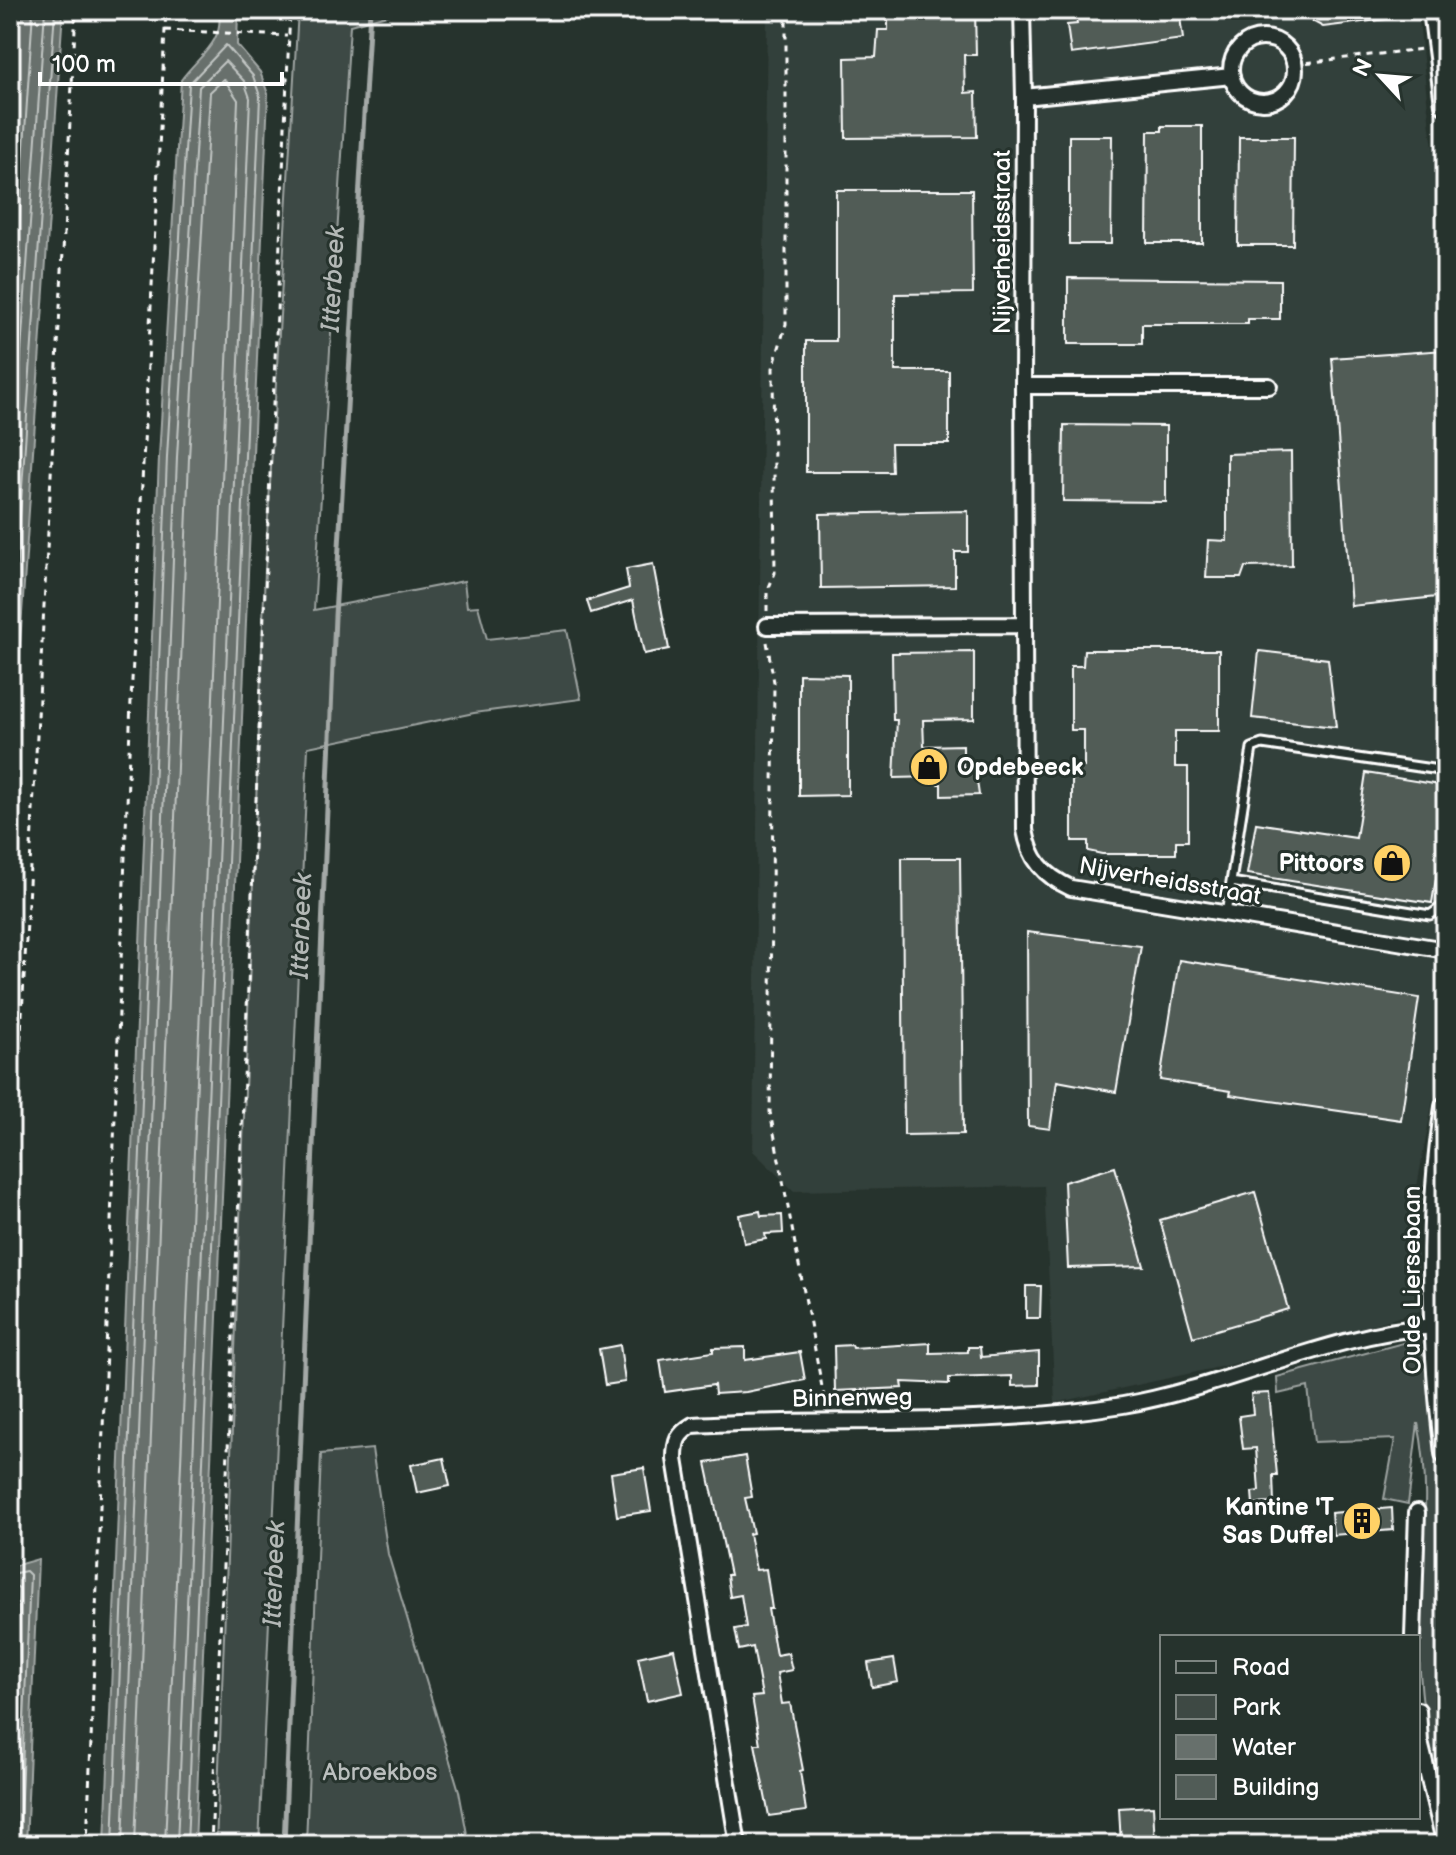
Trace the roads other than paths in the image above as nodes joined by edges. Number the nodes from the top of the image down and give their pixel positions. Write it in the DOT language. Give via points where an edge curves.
graph roads {
  1 [pos="1022,10"];
  2 [pos="1434,10"];
  3 [pos="1232,76"];
  4 [pos="1024,97"];
  5 [pos="1446,104"];
  6 [pos="1023,386"];
  7 [pos="1269,386"];
  8 [pos="1024,625"];
  9 [pos="767,626"];
  10 [pos="1446,771"];
  11 [pos="1231,882"];
  12 [pos="1446,904"];
  13 [pos="1226,914"];
  14 [pos="1446,950"];
  15 [pos="1446,1107"];
  16 [pos="1441,1210"];
  17 [pos="1434,1326"];
  18 [pos="1446,1453"];
  19 [pos="1417,1512"];
  20 [pos="1413,1635"];
  21 [pos="1420,1742"];
  22 [pos="738,1845"];
  23 [pos="1445,1845"];
  1 -- 4 [label="street, Nijverheidsstraat"];
  2 -- 5 [label="main road"];
  3 -- 3 [label="street" via="1240,48 1257,39 1285,47 1295,64 1291,86 1275,100 1243,95"];
  3 -- 4 [label="street"];
  4 -- 6 [label="street, Nijverheidsstraat"];
  6 -- 7 [label="street"];
  6 -- 8 [label="street, Nijverheidsstraat"];
  8 -- 9 [label="street"];
  8 -- 13 [label="street, Nijverheidsstraat" via="1025,830 1037,864 1071,888"];
  10 -- 11 [label="lane" via="1262,744 1252,748"];
  11 -- 12 [label="lane" via="1430,915"];
  11 -- 13 [label="lane"];
  13 -- 14 [label="street, Nijverheidsstraat"];
  15 -- 16 [label="main road, Oude Liersebaan"];
  16 -- 17 [label="main road, Oude Liersebaan"];
  17 -- 18 [label="main road, Oude Liersebaan"];
  17 -- 22 [label="street, Binnenweg" via="1400,1329 1123,1405 1015,1416 693,1425 680,1432 675,1443"];
  19 -- 20 [label="street"];
  21 -- 23 [label="street"];
}
